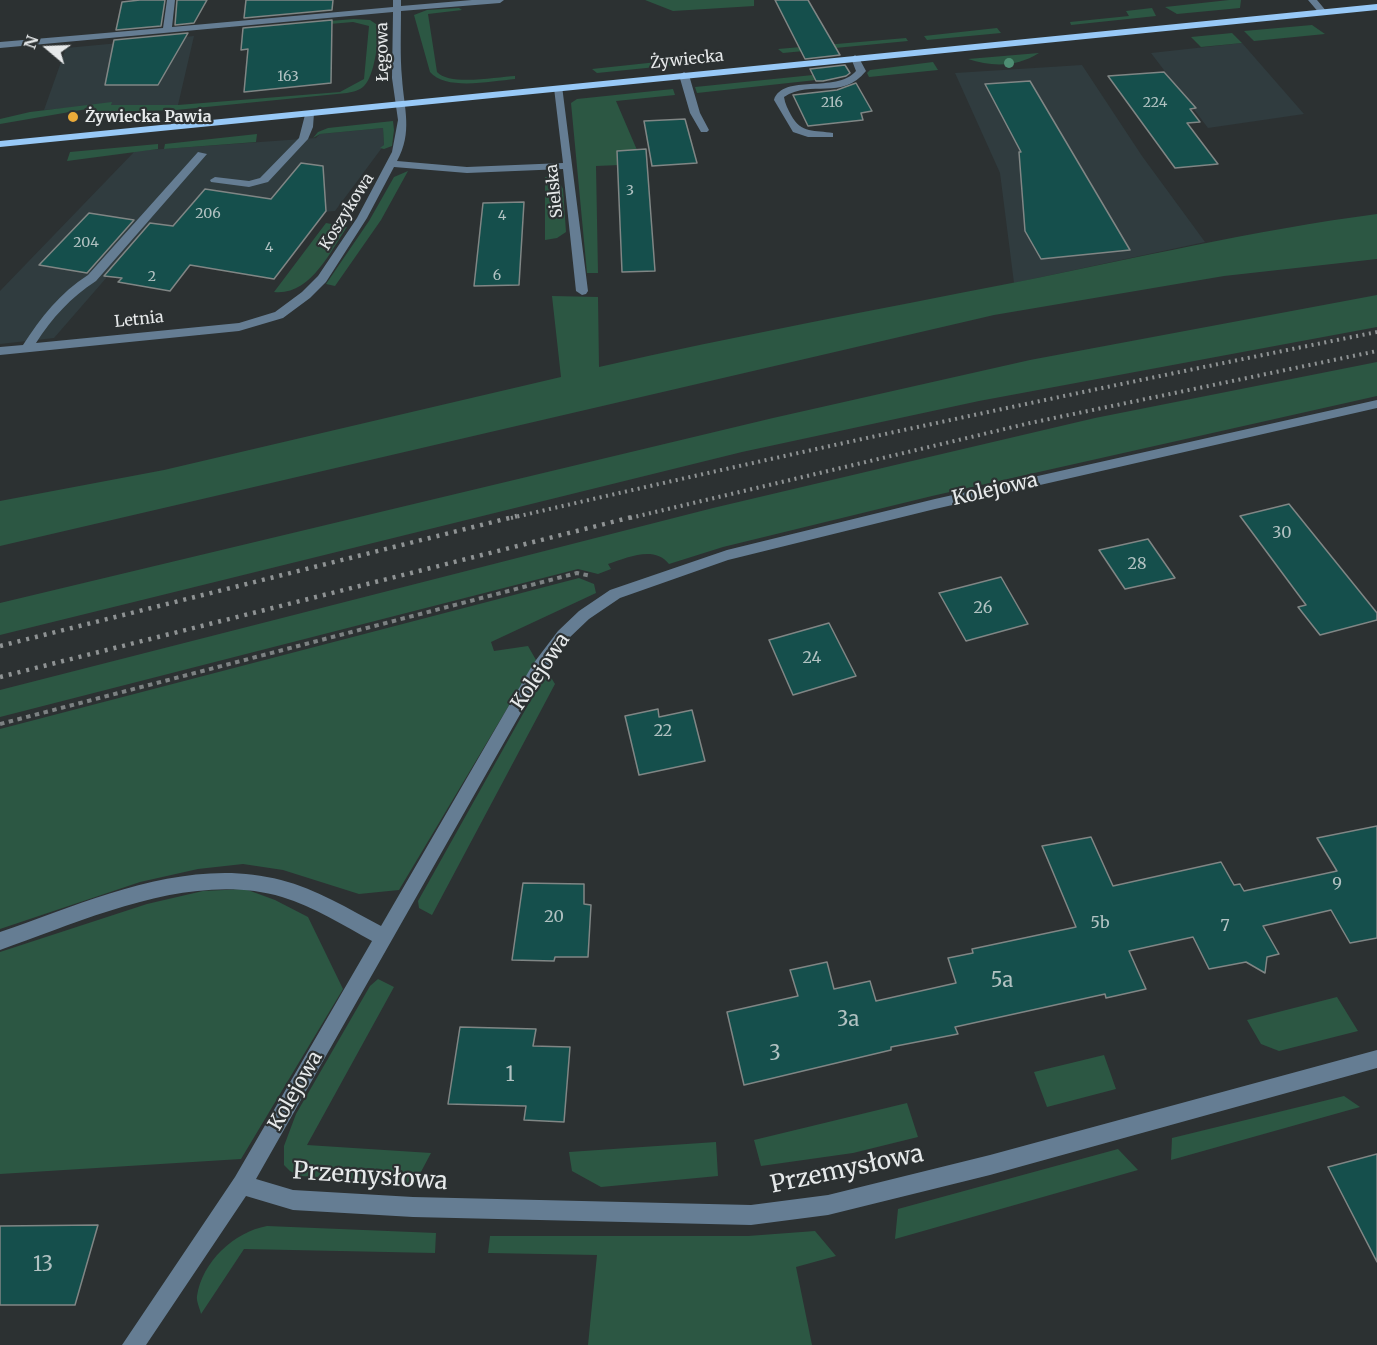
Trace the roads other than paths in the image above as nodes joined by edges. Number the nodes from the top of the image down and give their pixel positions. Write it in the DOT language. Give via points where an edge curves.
graph roads {
  1 [pos="171,0"];
  2 [pos="500,0"];
  3 [pos="1312,0"];
  4 [pos="397,5"];
  5 [pos="1377,7"];
  6 [pos="1323,12"];
  7 [pos="167,30"];
  8 [pos="0,45"];
  9 [pos="855,58"];
  10 [pos="684,75"];
  11 [pos="559,88"];
  12 [pos="400,104"];
  13 [pos="309,113"];
  14 [pos="704,130"];
  15 [pos="830,135"];
  16 [pos="0,144"];
  17 [pos="202,154"];
  18 [pos="392,164"];
  19 [pos="568,166"];
  20 [pos="215,180"];
  21 [pos="582,291"];
  22 [pos="279,315"];
  23 [pos="27,348"];
  24 [pos="0,351"];
  25 [pos="1377,404"];
  26 [pos="384,938"];
  27 [pos="0,941"];
  28 [pos="1377,1059"];
  29 [pos="242,1184"];
  30 [pos="133,1345"];
  1 -- 7 [label="street"];
  2 -- 4 [label="street"];
  3 -- 6 [label="street"];
  4 -- 7 [label="street"];
  4 -- 12 [label="street, Łęgowa"];
  5 -- 6 [label="main road, Żywiecka"];
  6 -- 9 [label="main road, Żywiecka"];
  7 -- 8 [label="street"];
  9 -- 10 [label="main road, Żywiecka"];
  9 -- 15 [label="street" via="861,71 855,79 843,84 792,89 780,96 797,131"];
  10 -- 11 [label="main road, Żywiecka"];
  10 -- 14 [label="street"];
  11 -- 12 [label="main road, Żywiecka"];
  11 -- 19 [label="street, Sielska"];
  12 -- 13 [label="main road, Żywiecka"];
  12 -- 18 [label="street, Koszykowa" via="402,129"];
  13 -- 16 [label="main road, Żywiecka"];
  13 -- 20 [label="street" via="303,139 264,180 249,184"];
  17 -- 23 [label="street" via="92,278 69,294"];
  18 -- 19 [label="street" via="467,170"];
  18 -- 22 [label="street, Koszykowa" via="322,279"];
  19 -- 21 [label="street, Sielska"];
  22 -- 23 [label="street, Letnia" via="239,327"];
  23 -- 24 [label="street, Letnia"];
  25 -- 26 [label="street, Kolejowa" via="727,555 615,594 563,635 538,669"];
  26 -- 27 [label="street" via="315,900 279,887 239,880 195,882 141,894"];
  26 -- 29 [label="street, Kolejowa"];
  28 -- 29 [label="street, Przemysłowa" via="990,1165 828,1205 751,1215 412,1207 293,1200"];
  29 -- 30 [label="street, Kolejowa"];
}
